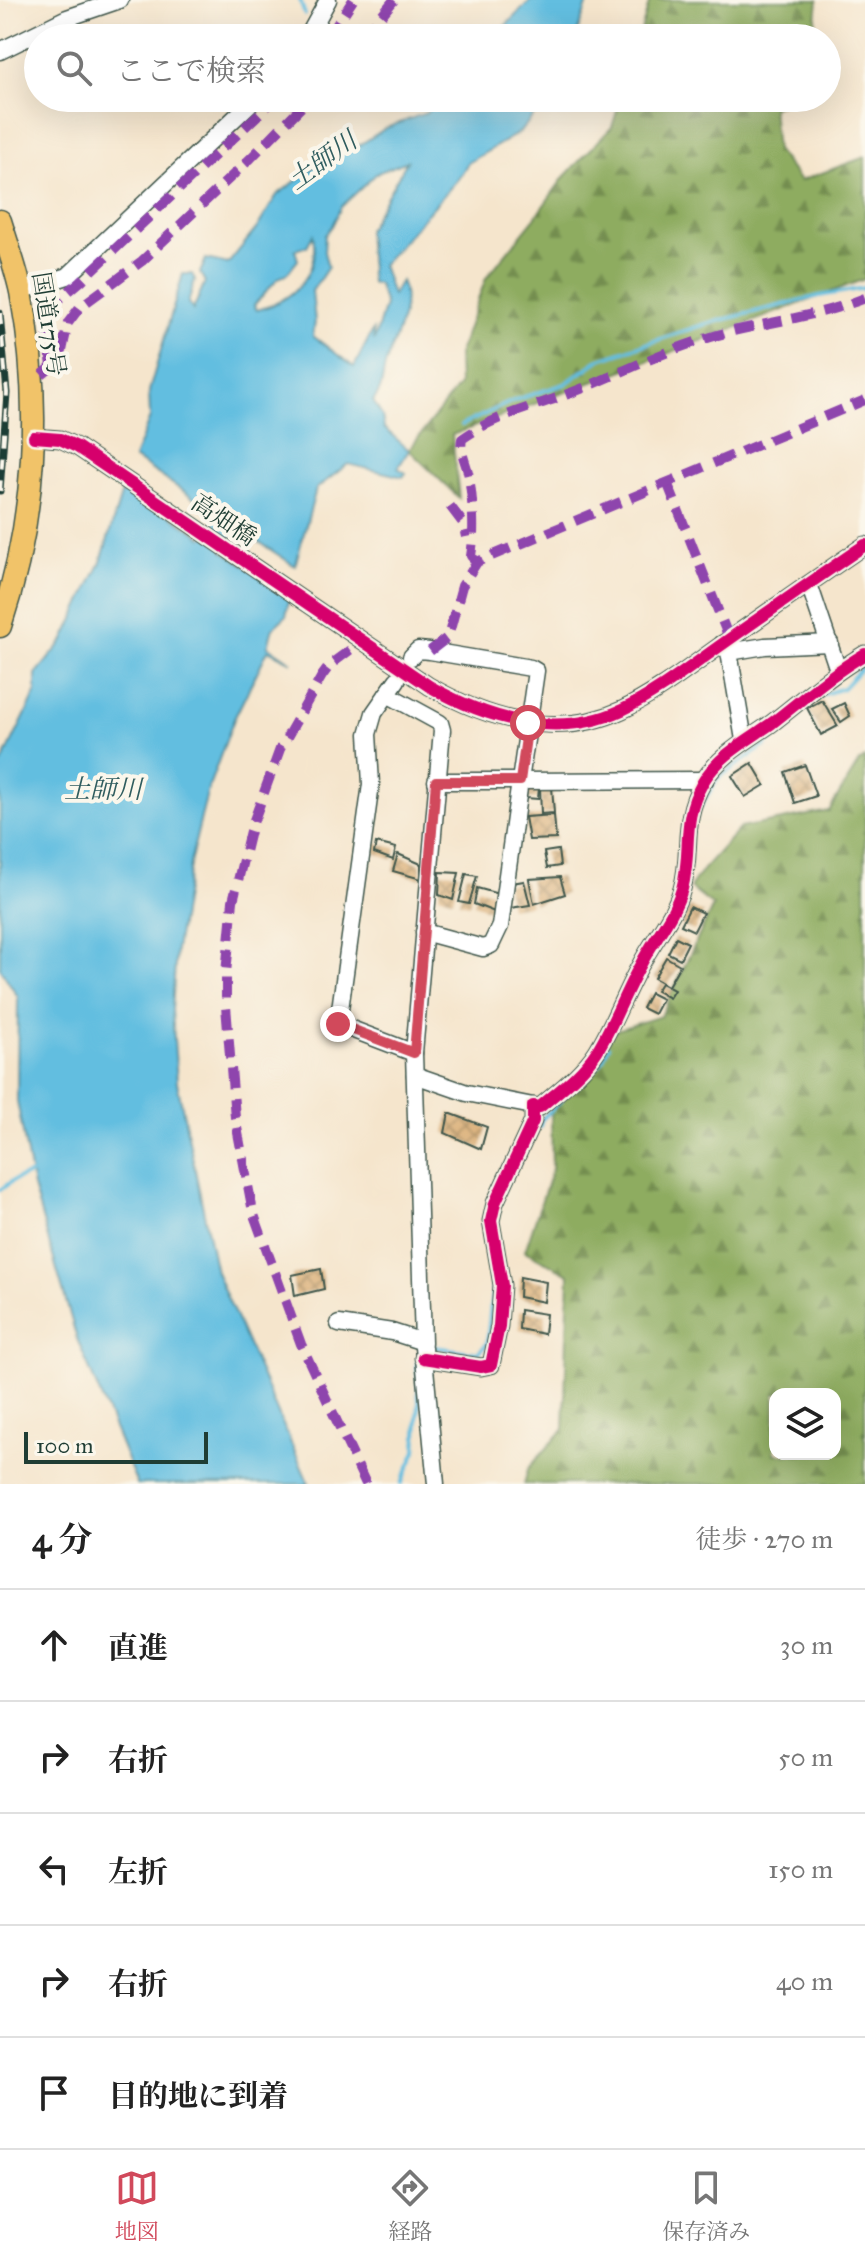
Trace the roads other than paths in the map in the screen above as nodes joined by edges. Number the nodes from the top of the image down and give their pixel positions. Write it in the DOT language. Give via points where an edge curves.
graph roads {
  1 [pos="120,0"];
  2 [pos="328,0"];
  3 [pos="55,24"];
  4 [pos="315,24"];
  5 [pos="24,39"];
  6 [pos="0,51"];
  7 [pos="241,112"];
  8 [pos="0,221"];
  9 [pos="20,289"];
  10 [pos="34,437"];
  11 [pos="865,545"];
  12 [pos="809,584"];
  13 [pos="0,626"];
  14 [pos="830,643"];
  15 [pos="726,648"];
  16 [pos="865,654"];
  17 [pos="411,657"];
  18 [pos="838,670"];
  19 [pos="528,723"];
  20 [pos="744,740"];
  21 [pos="705,780"];
  22 [pos="436,781"];
  23 [pos="520,781"];
  24 [pos="424,932"];
  25 [pos="414,1053"];
  26 [pos="415,1075"];
  27 [pos="533,1106"];
  28 [pos="339,1324"];
  29 [pos="423,1350"];
  30 [pos="436,1484"];
  1 -- 3 [label="street"];
  2 -- 4 [label="street"];
  5 -- 6 [label="street"];
  7 -- 9 [label="street" via="68,276"];
  8 -- 9 [label="highway, 国道175号"];
  9 -- 10 [label="highway, 国道175号"];
  10 -- 13 [label="highway, 国道175号" via="25,530"];
  10 -- 19 [label="street, 高畑橋" via="77,447 460,703"];
  11 -- 12 [label="street, 高畑橋"];
  12 -- 14 [label="street"];
  12 -- 15 [label="street, 高畑橋"];
  14 -- 15 [label="street"];
  14 -- 18 [label="street"];
  15 -- 19 [label="street, 高畑橋" via="621,710 556,725"];
  15 -- 20 [label="street"];
  16 -- 18 [label="street"];
  17 -- 19 [label="street" via="418,650 531,668 537,678"];
  18 -- 20 [label="street"];
  19 -- 23 [label="street"];
  20 -- 21 [label="street"];
  21 -- 23 [label="street"];
  21 -- 27 [label="street" via="689,814 685,874 672,911 596,1053 540,1107"];
  22 -- 23 [label="street"];
  22 -- 24 [label="street"];
  22 -- 25 [label="street" via="440,723 392,687 374,713 368,734 371,784 338,1024"];
  23 -- 24 [label="street" via="500,926 491,945 483,948"];
  24 -- 25 [label="street"];
  25 -- 26 [label="street"];
  26 -- 27 [label="street" via="467,1093"];
  26 -- 29 [label="street"];
  27 -- 29 [label="street" via="533,1121 491,1221 502,1285 491,1365 481,1367"];
  28 -- 29 [label="street" via="392,1332"];
  29 -- 30 [label="street"];
}
